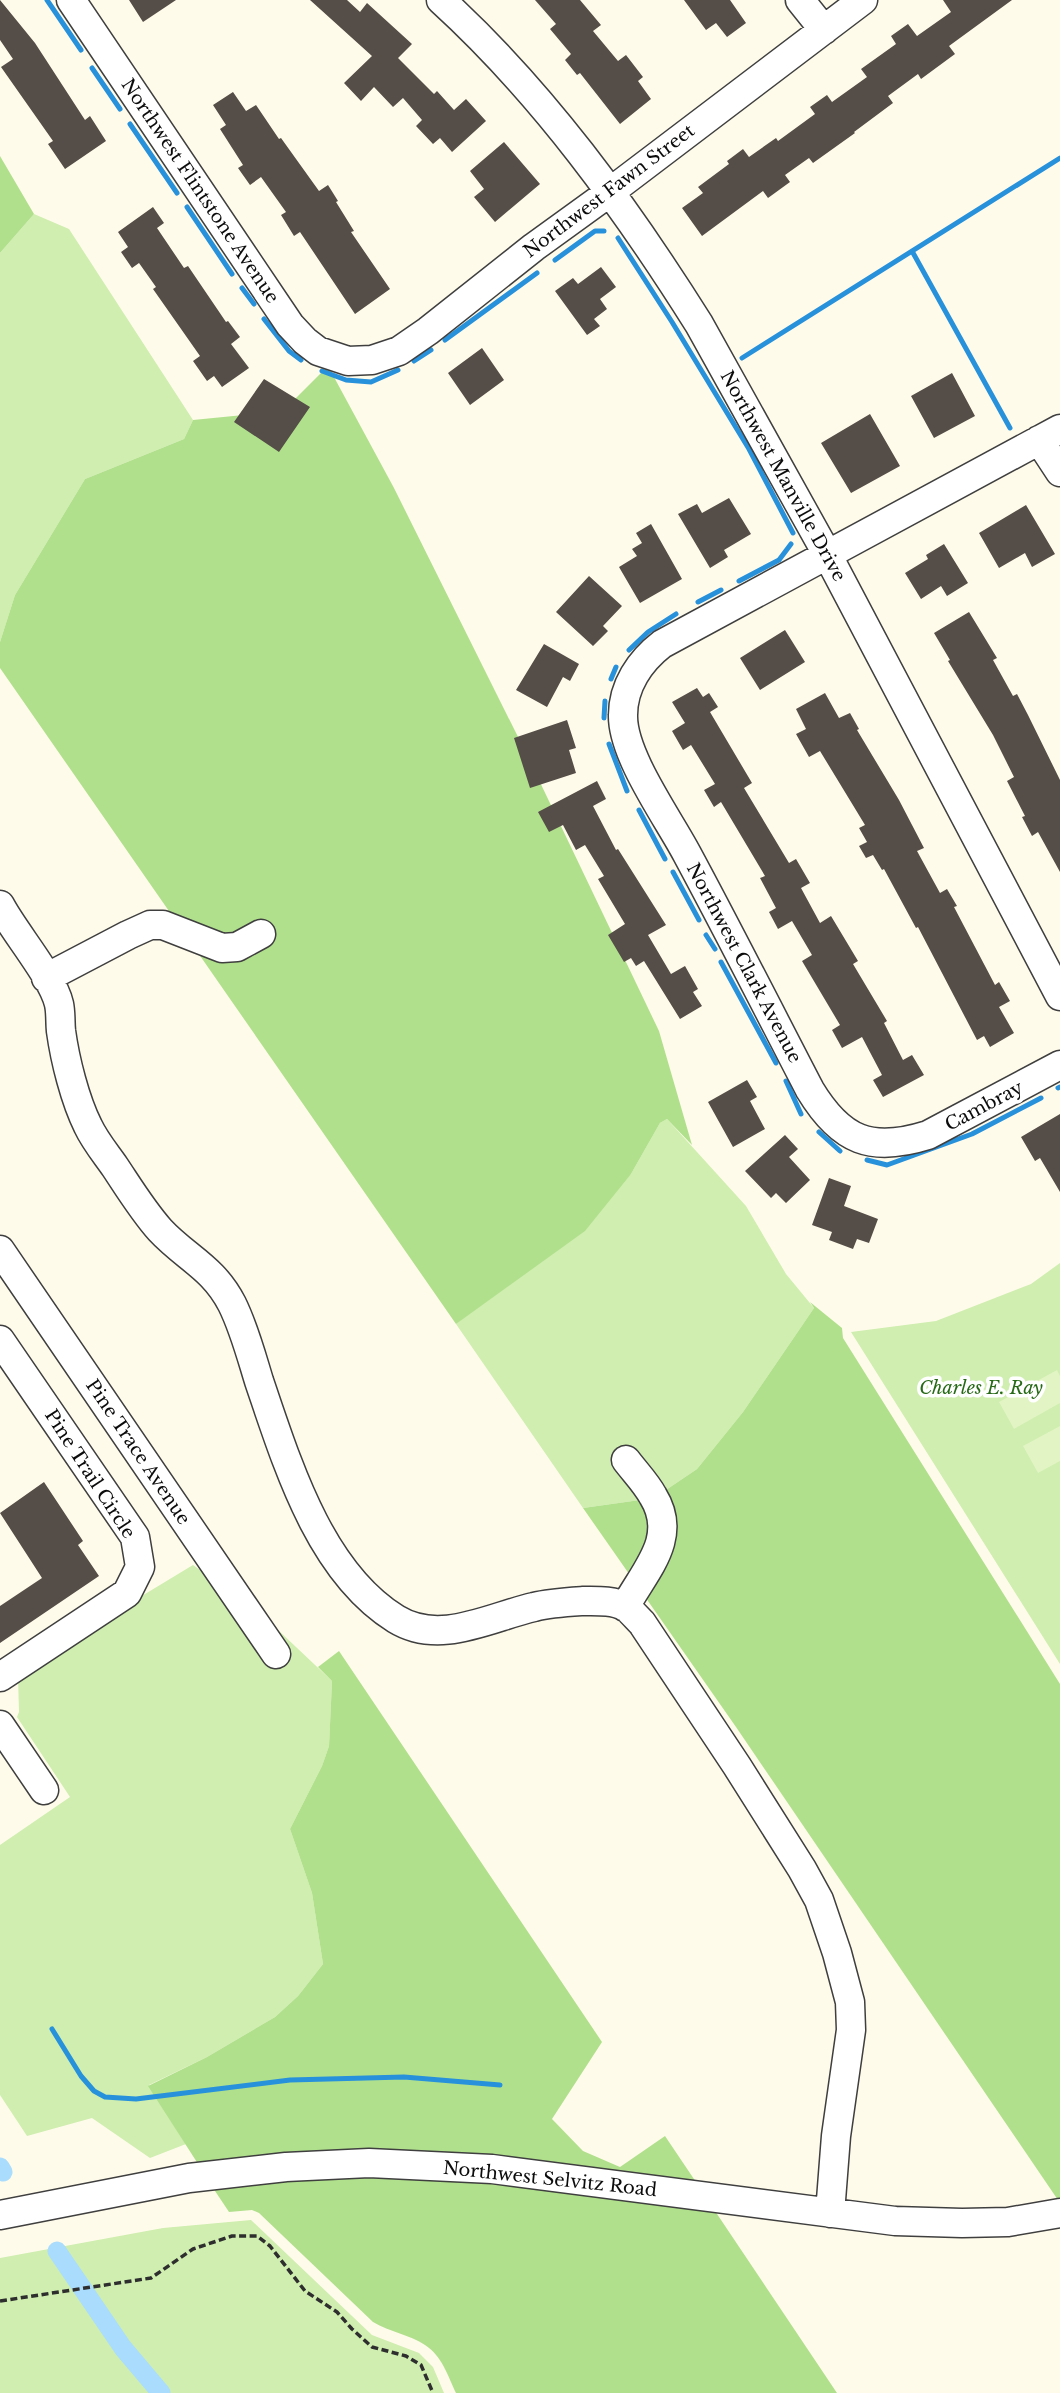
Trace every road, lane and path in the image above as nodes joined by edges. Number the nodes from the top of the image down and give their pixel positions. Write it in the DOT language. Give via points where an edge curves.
graph roads {
  1 [pos="71,0"];
  2 [pos="441,0"];
  3 [pos="800,0"];
  4 [pos="863,0"];
  5 [pos="824,30"];
  6 [pos="610,192"];
  7 [pos="348,361"];
  8 [pos="1050,435"];
  9 [pos="1060,472"];
  10 [pos="827,554"];
  11 [pos="0,905"];
  12 [pos="261,934"];
  13 [pos="46,978"];
  14 [pos="1060,996"];
  15 [pos="1060,1065"];
  16 [pos="906,1142"];
  17 [pos="0,1250"];
  18 [pos="0,1339"];
  19 [pos="626,1460"];
  20 [pos="625,1607"];
  21 [pos="276,1654"];
  22 [pos="0,1677"];
  23 [pos="0,1725"];
  24 [pos="44,1790"];
  25 [pos="830,2213"];
  26 [pos="1060,2213"];
  27 [pos="0,2215"];
  28 [pos="0,2301"];
  29 [pos="433,2393"];
  1 -- 7 [label="street, Northwest Flintstone Avenue" via="290,324 318,351"];
  2 -- 6 [label="street, Northwest Manville Drive" via="519,81"];
  3 -- 5 [label="street"];
  4 -- 5 [label="street, Northwest Fawn Street"];
  5 -- 6 [label="street, Northwest Fawn Street"];
  6 -- 7 [label="street, Northwest Fawn Street" via="399,351 372,360"];
  6 -- 10 [label="street, Northwest Manville Drive" via="699,324"];
  8 -- 9 [label="street"];
  8 -- 10 [label="street"];
  10 -- 14 [label="street, Northwest Manville Drive"];
  10 -- 16 [label="street, Northwest Clark Avenue" via="654,651 626,691 625,731 638,766 821,1109 856,1137 888,1144"];
  11 -- 13 [label="street"];
  12 -- 13 [label="street" via="237,947 222,948 163,925 150,925"];
  13 -- 20 [label="street" via="59,1002 69,1069 88,1127 160,1230 220,1283 310,1514 351,1579 406,1625 432,1630 451,1631 536,1606 604,1601"];
  15 -- 16 [label="street, Cambray" via="928,1135"];
  17 -- 21 [label="street, Pine Trace Avenue"];
  18 -- 22 [label="street, Pine Trail Circle" via="135,1537 140,1567 127,1593"];
  19 -- 20 [label="street" via="654,1496 664,1530 656,1555"];
  20 -- 25 [label="street" via="642,1622 665,1656 802,1869 819,1900 837,1953 852,2030"];
  23 -- 24 [label="street"];
  25 -- 26 [label="street, Northwest Selvitz Road" via="962,2223 1008,2222"];
  25 -- 27 [label="street, Northwest Selvitz Road" via="492,2169 369,2163 189,2178"];
  28 -- 29 [label="path" via="157,2276 193,2249 232,2236 257,2236 305,2291 337,2312 372,2347 421,2365"];
}
